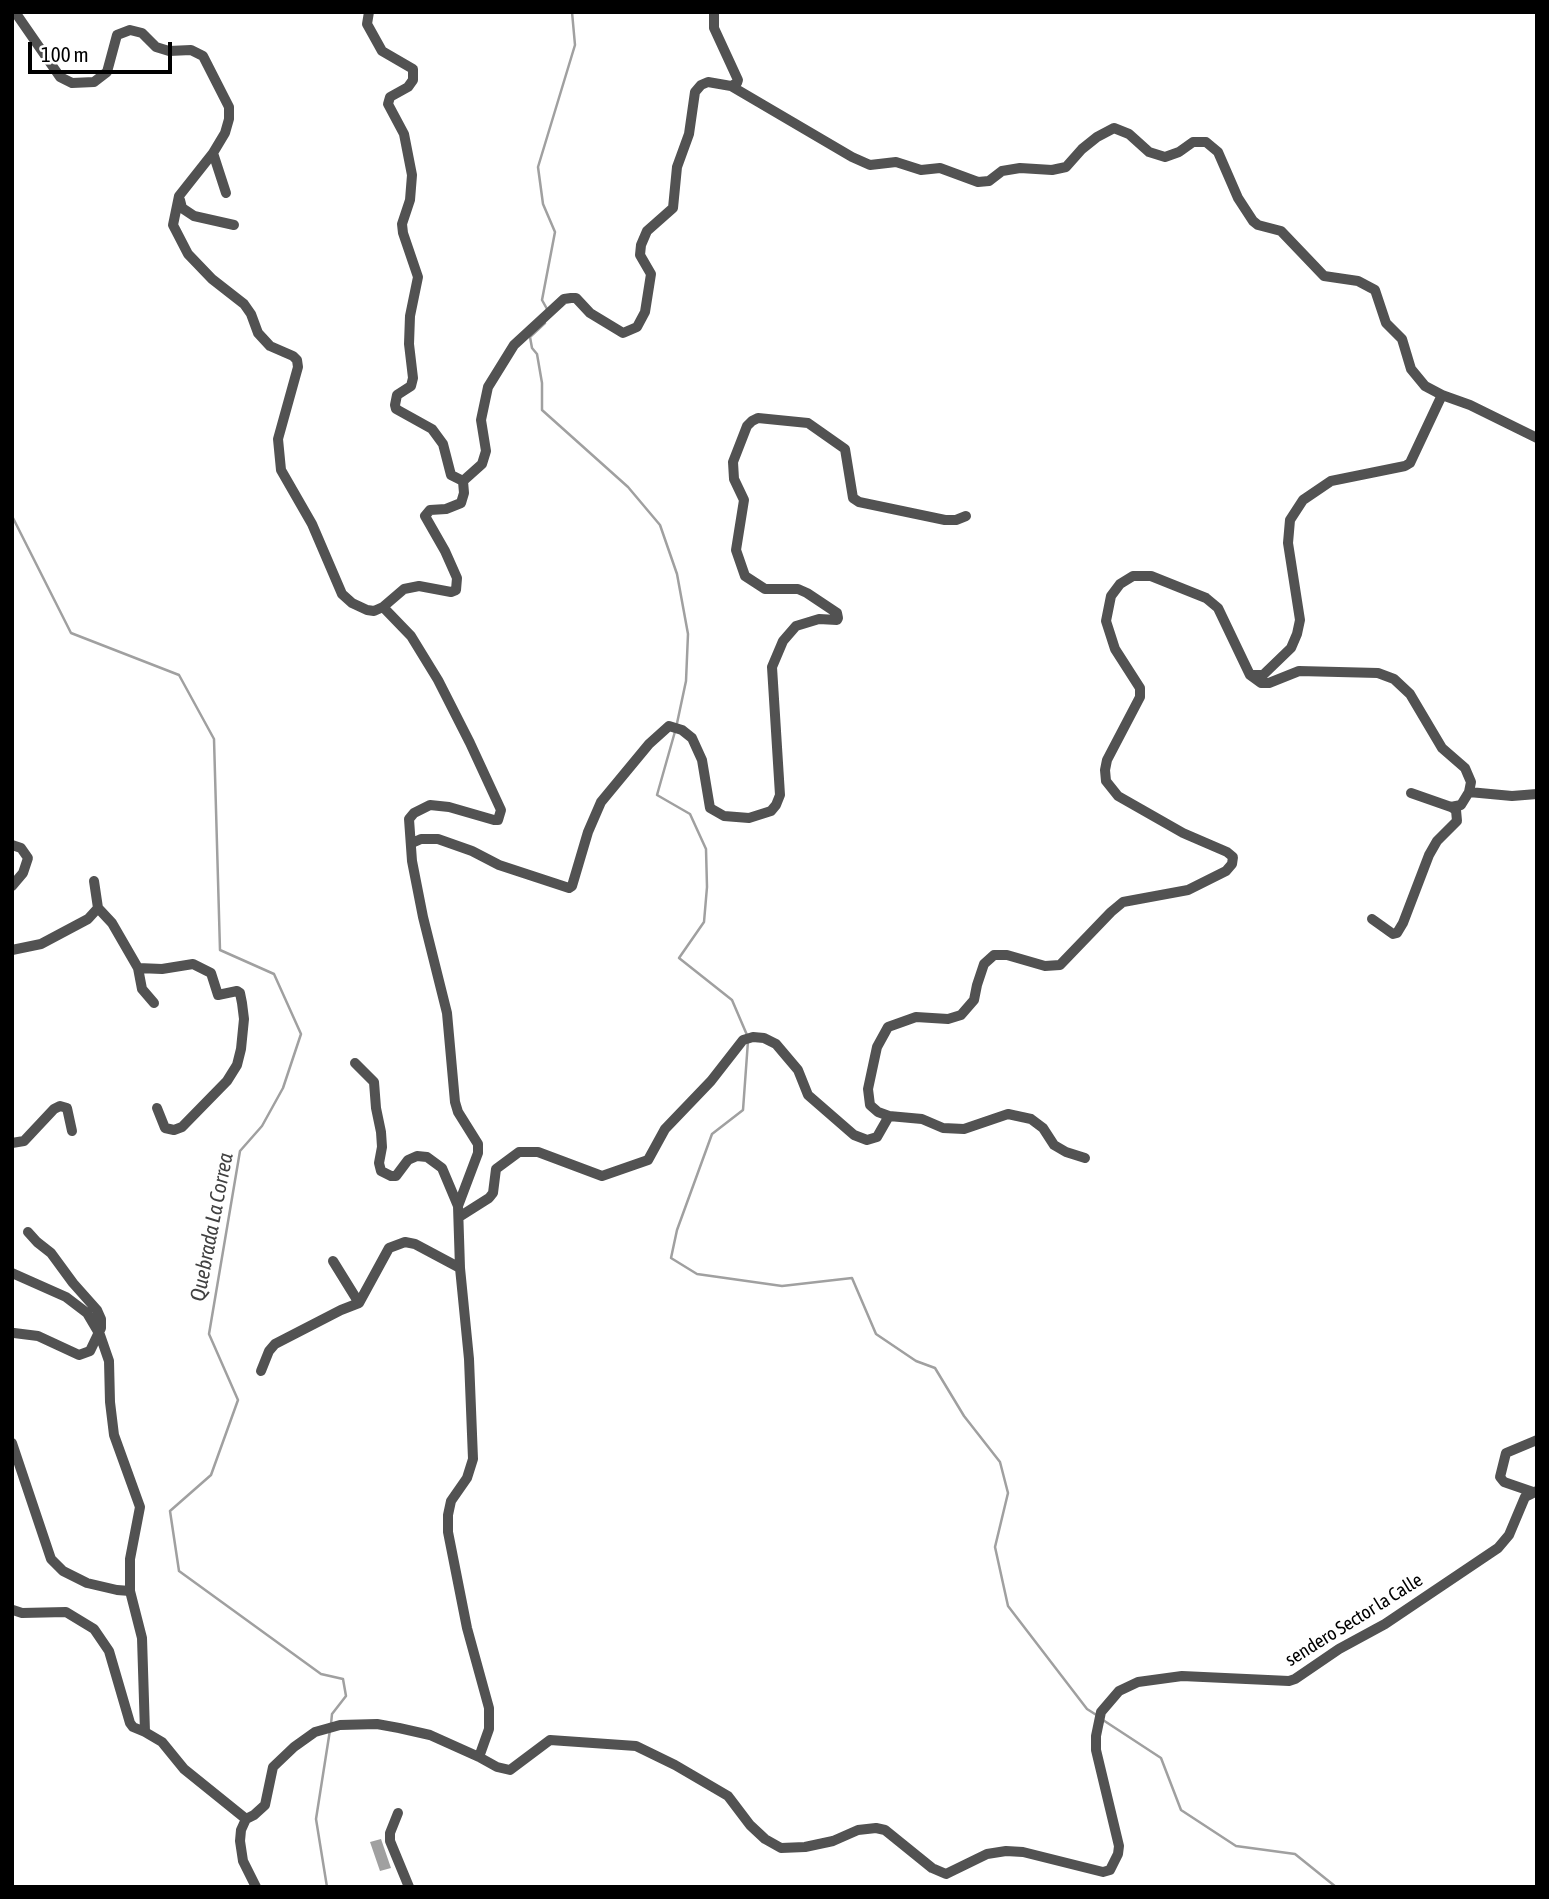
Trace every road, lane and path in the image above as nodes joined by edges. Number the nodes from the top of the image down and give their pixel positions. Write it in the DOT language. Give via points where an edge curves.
graph roads {
  1 [pos="15,12"];
  2 [pos="369,12"];
  3 [pos="714,12"];
  4 [pos="731,86"];
  5 [pos="213,153"];
  6 [pos="226,192"];
  7 [pos="179,196"];
  8 [pos="234,225"];
  9 [pos="1442,395"];
  10 [pos="1537,438"];
  11 [pos="463,481"];
  12 [pos="966,516"];
  13 [pos="383,607"];
  14 [pos="1250,675"];
  15 [pos="1469,792"];
  16 [pos="1412,793"];
  17 [pos="1537,794"];
  18 [pos="1451,807"];
  19 [pos="412,843"];
  20 [pos="12,845"];
  21 [pos="94,881"];
  22 [pos="12,886"];
  23 [pos="98,908"];
  24 [pos="1372,919"];
  25 [pos="12,950"];
  26 [pos="138,968"];
  27 [pos="154,1003"];
  28 [pos="355,1063"];
  29 [pos="157,1108"];
  30 [pos="889,1116"];
  31 [pos="72,1131"];
  32 [pos="12,1143"];
  33 [pos="1085,1158"];
  34 [pos="458,1206"];
  35 [pos="459,1217"];
  36 [pos="28,1231"];
  37 [pos="333,1261"];
  38 [pos="460,1268"];
  39 [pos="12,1273"];
  40 [pos="359,1303"];
  41 [pos="14,1333"];
  42 [pos="100,1335"];
  43 [pos="261,1371"];
  44 [pos="1537,1440"];
  45 [pos="12,1443"];
  46 [pos="1535,1491"];
  47 [pos="130,1591"];
  48 [pos="12,1610"];
  49 [pos="145,1731"];
  50 [pos="479,1757"];
  51 [pos="398,1814"];
  52 [pos="246,1819"];
  53 [pos="256,1887"];
  54 [pos="409,1887"];
  1 -- 5 [label="street" via="60,77 72,83 94,82 107,72 117,35 130,30 142,33 156,47 191,50 203,56 229,107 225,133"];
  2 -- 11 [label="street" via="367,24 382,51 413,69 408,88 390,97 388,104 404,134 412,175 402,224 418,277 409,344 413,378 394,405 432,429 443,444 451,475"];
  3 -- 4 [label="street" via="714,28 738,80"];
  4 -- 9 [label="street" via="870,165 895,162 921,170 940,168 978,182 989,181 1002,171 1066,167 1082,149 1114,128 1129,134 1149,152 1165,157 1194,142 1206,142 1218,152 1253,221 1281,231 1324,276 1358,281 1375,290 1386,323 1402,339 1411,369 1425,386"];
  4 -- 11 [label="street" via="708,82 695,92 690,134 677,167 673,208 647,231 641,245 640,254 651,274 645,312 637,327 623,333 590,313 576,298 564,299 514,345 488,387 481,420 485,458"];
  5 -- 6 [label="street"];
  5 -- 7 [label="street"];
  7 -- 8 [label="street" via="181,208 194,216"];
  7 -- 13 [label="street" via="173,225 188,254 244,304 270,346 297,360 278,439 281,470 312,524 342,594 367,610"];
  9 -- 10 [label="street"];
  9 -- 14 [label="street" via="1410,463 1331,481 1303,500 1290,520 1288,542 1300,620 1297,634 1291,648 1263,675"];
  11 -- 13 [label="street" via="461,503 430,510 425,516 457,578 456,590 404,589"];
  12 -- 19 [label="street" via="945,520 859,502 853,498 845,449 808,423 752,421 733,462 734,479 744,500 736,550 745,576 765,589 807,593 838,618 796,626 783,641 772,667 780,795 776,805 749,818 724,816 710,808 702,760 692,738 669,726 601,802 569,888 438,839"];
  13 -- 19 [label="street" via="411,636 438,680 501,810 494,820 430,805 409,819"];
  14 -- 15 [label="street" via="1269,683 1299,671 1386,674 1410,694 1442,748 1465,768 1471,782"];
  14 -- 30 [label="street" via="1218,608 1206,598 1151,576 1133,576 1120,584 1111,596 1106,621 1140,696 1107,760 1106,781 1118,796 1227,852 1233,857 1232,864 1188,890 1123,902 1060,965 994,955 984,964 974,1000 961,1015 916,1017 888,1027 877,1047 868,1090 870,1105"];
  15 -- 17 [label="street"];
  15 -- 18 [label="street" via="1461,805"];
  16 -- 18 [label="street"];
  18 -- 24 [label="street" via="1457,810 1457,821 1429,855 1397,933"];
  19 -- 34 [label="street" via="425,926 447,1013 455,1102 478,1144"];
  20 -- 22 [label="street" via="28,858"];
  21 -- 23 [label="street"];
  23 -- 25 [label="street" via="62,934"];
  23 -- 26 [label="street" via="113,923"];
  26 -- 27 [label="street" via="142,989"];
  26 -- 29 [label="street" via="193,964 211,973 218,995 237,991 242,1003 241,1049 227,1081 182,1127 165,1128"];
  28 -- 34 [label="street" via="374,1082 381,1171 396,1176 408,1160 427,1157 442,1168"];
  30 -- 33 [label="street" via="964,1129 1009,1114 1031,1119 1054,1145"];
  30 -- 35 [label="street" via="877,1137 867,1140 854,1135 808,1095 786,1053 764,1038 753,1037 743,1040 665,1129 648,1160 602,1175 538,1152 519,1152 496,1169 489,1198"];
  31 -- 32 [label="street" via="67,1108 60,1106 24,1141"];
  34 -- 35 [label="street"];
  35 -- 38 [label="street"];
  36 -- 42 [label="street" via="51,1252 97,1310"];
  37 -- 40 [label="street"];
  38 -- 40 [label="street" via="415,1244 397,1244 389,1248"];
  38 -- 50 [label="street" via="470,1359 473,1459 452,1501 447,1532 489,1708 489,1729"];
  39 -- 42 [label="street" via="66,1297 87,1313"];
  40 -- 43 [label="street" via="275,1344"];
  41 -- 42 [label="street" via="38,1336 79,1356 90,1351"];
  42 -- 47 [label="street" via="109,1361 114,1435 140,1507 130,1559"];
  44 -- 46 [label="street" via="1509,1449 1500,1477"];
  45 -- 47 [label="street" via="51,1559 87,1583"];
  46 -- 50 [label="street, sendero Sector la Calle" via="1525,1497 1509,1535 1498,1548 1295,1679 1182,1676 1138,1682 1119,1690 1101,1712 1096,1736 1119,1846 1110,1870 1103,1872 1006,1851 987,1854 946,1874 890,1833 876,1828 805,1847 781,1848 750,1825 721,1791 636,1746 551,1740 510,1770"];
  47 -- 49 [label="street" via="142,1638"];
  48 -- 49 [label="street" via="66,1612 94,1629 109,1651 130,1723"];
  49 -- 52 [label="street"];
  50 -- 52 [label="street" via="409,1730 377,1724 340,1725 315,1732 273,1767 265,1805"];
  51 -- 54 [label="street" via="390,1841"];
  52 -- 53 [label="street" via="240,1841 243,1861"];
}
